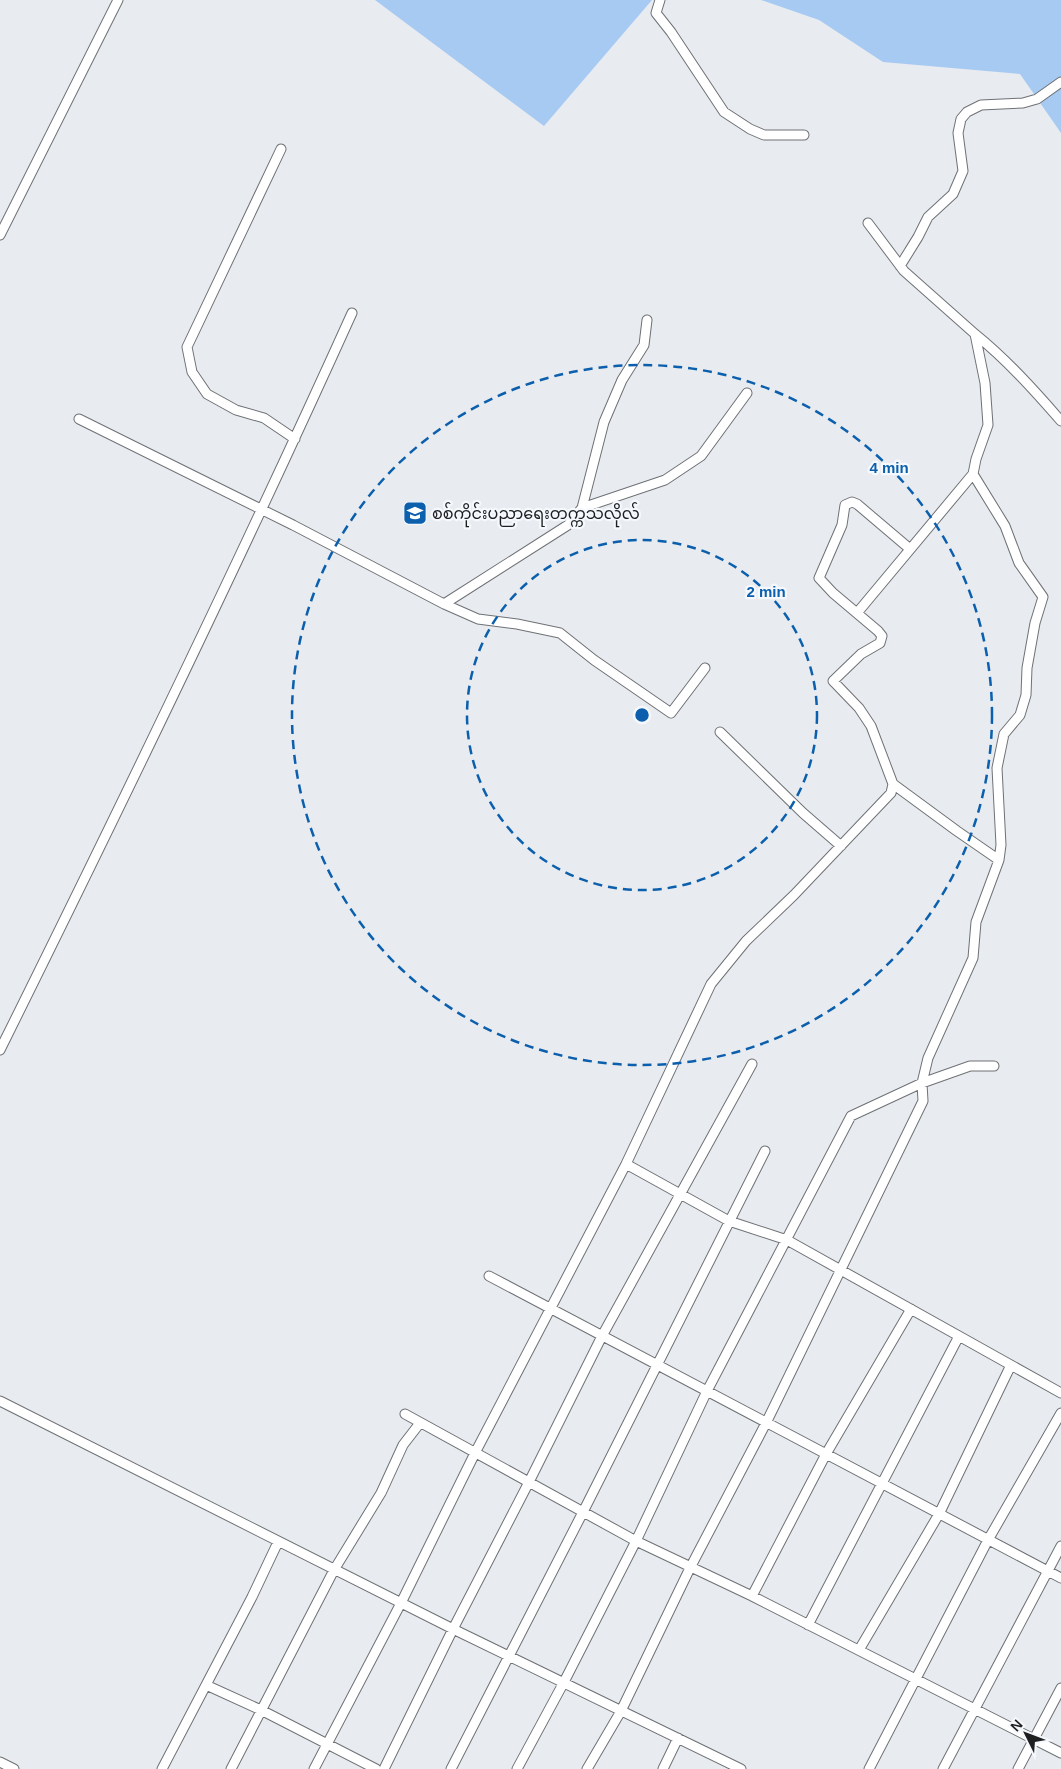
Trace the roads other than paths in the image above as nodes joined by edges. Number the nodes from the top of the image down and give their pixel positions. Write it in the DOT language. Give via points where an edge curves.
graph roads {
  1 [pos="118,0"];
  2 [pos="660,0"];
  3 [pos="1061,82"];
  4 [pos="804,135"];
  5 [pos="281,149"];
  6 [pos="868,223"];
  7 [pos="0,235"];
  8 [pos="900,266"];
  9 [pos="352,313"];
  10 [pos="647,320"];
  11 [pos="975,334"];
  12 [pos="747,392"];
  13 [pos="79,419"];
  14 [pos="1061,421"];
  15 [pos="295,439"];
  16 [pos="973,474"];
  17 [pos="582,508"];
  18 [pos="261,509"];
  19 [pos="910,549"];
  20 [pos="444,604"];
  21 [pos="857,613"];
  22 [pos="706,668"];
  23 [pos="720,732"];
  24 [pos="893,784"];
  25 [pos="841,846"];
  26 [pos="999,860"];
  27 [pos="0,1050"];
  28 [pos="752,1064"];
  29 [pos="994,1066"];
  30 [pos="922,1083"];
  31 [pos="765,1151"];
  32 [pos="626,1164"];
  33 [pos="681,1193"];
  34 [pos="729,1221"];
  35 [pos="787,1240"];
  36 [pos="841,1270"];
  37 [pos="490,1276"];
  38 [pos="550,1308"];
  39 [pos="911,1309"];
  40 [pos="602,1336"];
  41 [pos="959,1336"];
  42 [pos="658,1365"];
  43 [pos="1012,1365"];
  44 [pos="707,1391"];
  45 [pos="1061,1393"];
  46 [pos="0,1402"];
  47 [pos="1061,1413"];
  48 [pos="405,1414"];
  49 [pos="420,1423"];
  50 [pos="766,1423"];
  51 [pos="475,1452"];
  52 [pos="826,1454"];
  53 [pos="529,1482"];
  54 [pos="883,1484"];
  55 [pos="583,1512"];
  56 [pos="939,1514"];
  57 [pos="988,1540"];
  58 [pos="636,1541"];
  59 [pos="278,1542"];
  60 [pos="1061,1546"];
  61 [pos="690,1568"];
  62 [pos="334,1570"];
  63 [pos="1048,1571"];
  64 [pos="1061,1578"];
  65 [pos="752,1596"];
  66 [pos="400,1603"];
  67 [pos="808,1625"];
  68 [pos="453,1629"];
  69 [pos="859,1650"];
  70 [pos="509,1655"];
  71 [pos="915,1679"];
  72 [pos="564,1682"];
  73 [pos="206,1685"];
  74 [pos="1061,1688"];
  75 [pos="974,1709"];
  76 [pos="261,1710"];
  77 [pos="621,1711"];
  78 [pos="678,1738"];
  79 [pos="1033,1739"];
  80 [pos="327,1744"];
  81 [pos="1061,1753"];
  82 [pos="0,1762"];
  83 [pos="738,1768"];
  84 [pos="14,1769"];
  85 [pos="162,1769"];
  86 [pos="231,1769"];
  87 [pos="314,1769"];
  88 [pos="376,1769"];
  89 [pos="384,1769"];
  90 [pos="451,1769"];
  91 [pos="517,1769"];
  92 [pos="587,1769"];
  93 [pos="663,1769"];
  94 [pos="869,1769"];
  95 [pos="943,1769"];
  96 [pos="1018,1769"];
  1 -- 7 [label="street"];
  2 -- 4 [label="street" via="656,13 724,112 764,135"];
  3 -- 8 [label="street" via="1036,99 981,105 961,119 958,133 963,171 953,194 928,217"];
  5 -- 15 [label="street" via="187,347 192,372 207,394 236,410 264,418"];
  6 -- 8 [label="street"];
  8 -- 11 [label="street"];
  9 -- 15 [label="street"];
  10 -- 17 [label="street" via="644,345 622,380 604,422"];
  11 -- 14 [label="street" via="1028,383"];
  11 -- 16 [label="street" via="985,382 988,424"];
  12 -- 17 [label="street" via="701,456 665,480"];
  13 -- 18 [label="street"];
  15 -- 18 [label="street"];
  16 -- 19 [label="street"];
  16 -- 26 [label="street" via="1005,526 1019,563 1043,597 1027,668 1026,695 1020,714 1004,734 998,768"];
  17 -- 20 [label="street" via="568,525"];
  18 -- 20 [label="street"];
  18 -- 27 [label="street"];
  19 -- 21 [label="street"];
  19 -- 21 [label="street" via="857,504 845,504 842,525 819,578"];
  20 -- 22 [label="street" via="478,619 560,632 594,660 671,712"];
  21 -- 24 [label="street" via="882,636 880,643 861,654 833,682 859,708 871,726"];
  23 -- 25 [label="street"];
  24 -- 25 [label="street" via="891,793"];
  24 -- 26 [label="street"];
  25 -- 32 [label="street" via="746,941 711,984"];
  26 -- 30 [label="street" via="976,922 973,958 928,1058"];
  28 -- 33 [label="street"];
  29 -- 30 [label="street" via="970,1066"];
  30 -- 35 [label="street" via="851,1116"];
  30 -- 36 [label="street" via="923,1101"];
  31 -- 34 [label="street"];
  32 -- 33 [label="street"];
  32 -- 38 [label="street"];
  33 -- 34 [label="street"];
  33 -- 40 [label="street"];
  34 -- 35 [label="street"];
  34 -- 42 [label="street"];
  35 -- 36 [label="street"];
  35 -- 44 [label="street"];
  36 -- 39 [label="street"];
  36 -- 50 [label="street"];
  37 -- 38 [label="street"];
  38 -- 40 [label="street"];
  38 -- 51 [label="street"];
  39 -- 41 [label="street"];
  39 -- 52 [label="street"];
  40 -- 42 [label="street"];
  40 -- 53 [label="street"];
  41 -- 43 [label="street"];
  41 -- 54 [label="street"];
  42 -- 44 [label="street"];
  42 -- 55 [label="street"];
  43 -- 45 [label="street"];
  43 -- 56 [label="street"];
  44 -- 50 [label="street"];
  44 -- 58 [label="street"];
  46 -- 59 [label="street"];
  47 -- 57 [label="street"];
  48 -- 49 [label="street"];
  49 -- 51 [label="street"];
  49 -- 62 [label="street" via="403,1445 380,1493"];
  50 -- 52 [label="street"];
  50 -- 61 [label="street"];
  51 -- 53 [label="street"];
  51 -- 66 [label="street"];
  52 -- 54 [label="street"];
  52 -- 65 [label="street"];
  53 -- 55 [label="street"];
  53 -- 68 [label="street"];
  54 -- 56 [label="street"];
  54 -- 67 [label="street"];
  55 -- 58 [label="street"];
  55 -- 70 [label="street"];
  56 -- 57 [label="street"];
  56 -- 69 [label="street"];
  57 -- 63 [label="street"];
  57 -- 71 [label="street"];
  58 -- 61 [label="street"];
  58 -- 72 [label="street"];
  59 -- 62 [label="street"];
  59 -- 73 [label="street"];
  60 -- 63 [label="street"];
  61 -- 65 [label="street"];
  61 -- 77 [label="street"];
  62 -- 66 [label="street"];
  62 -- 76 [label="street"];
  63 -- 64 [label="street"];
  63 -- 75 [label="street"];
  65 -- 67 [label="street"];
  66 -- 68 [label="street"];
  66 -- 80 [label="street"];
  67 -- 69 [label="street"];
  68 -- 70 [label="street"];
  68 -- 89 [label="street"];
  69 -- 71 [label="street"];
  70 -- 72 [label="street"];
  70 -- 90 [label="street"];
  71 -- 75 [label="street"];
  71 -- 94 [label="street"];
  72 -- 77 [label="street"];
  72 -- 91 [label="street"];
  73 -- 76 [label="street"];
  73 -- 85 [label="street"];
  74 -- 79 [label="street"];
  75 -- 79 [label="street"];
  75 -- 95 [label="street"];
  76 -- 80 [label="street"];
  76 -- 86 [label="street"];
  77 -- 78 [label="street"];
  77 -- 92 [label="street"];
  78 -- 83 [label="street"];
  78 -- 93 [label="street"];
  79 -- 81 [label="street"];
  79 -- 96 [label="street"];
  80 -- 87 [label="street"];
  80 -- 88 [label="street"];
  82 -- 84 [label="street"];
}
